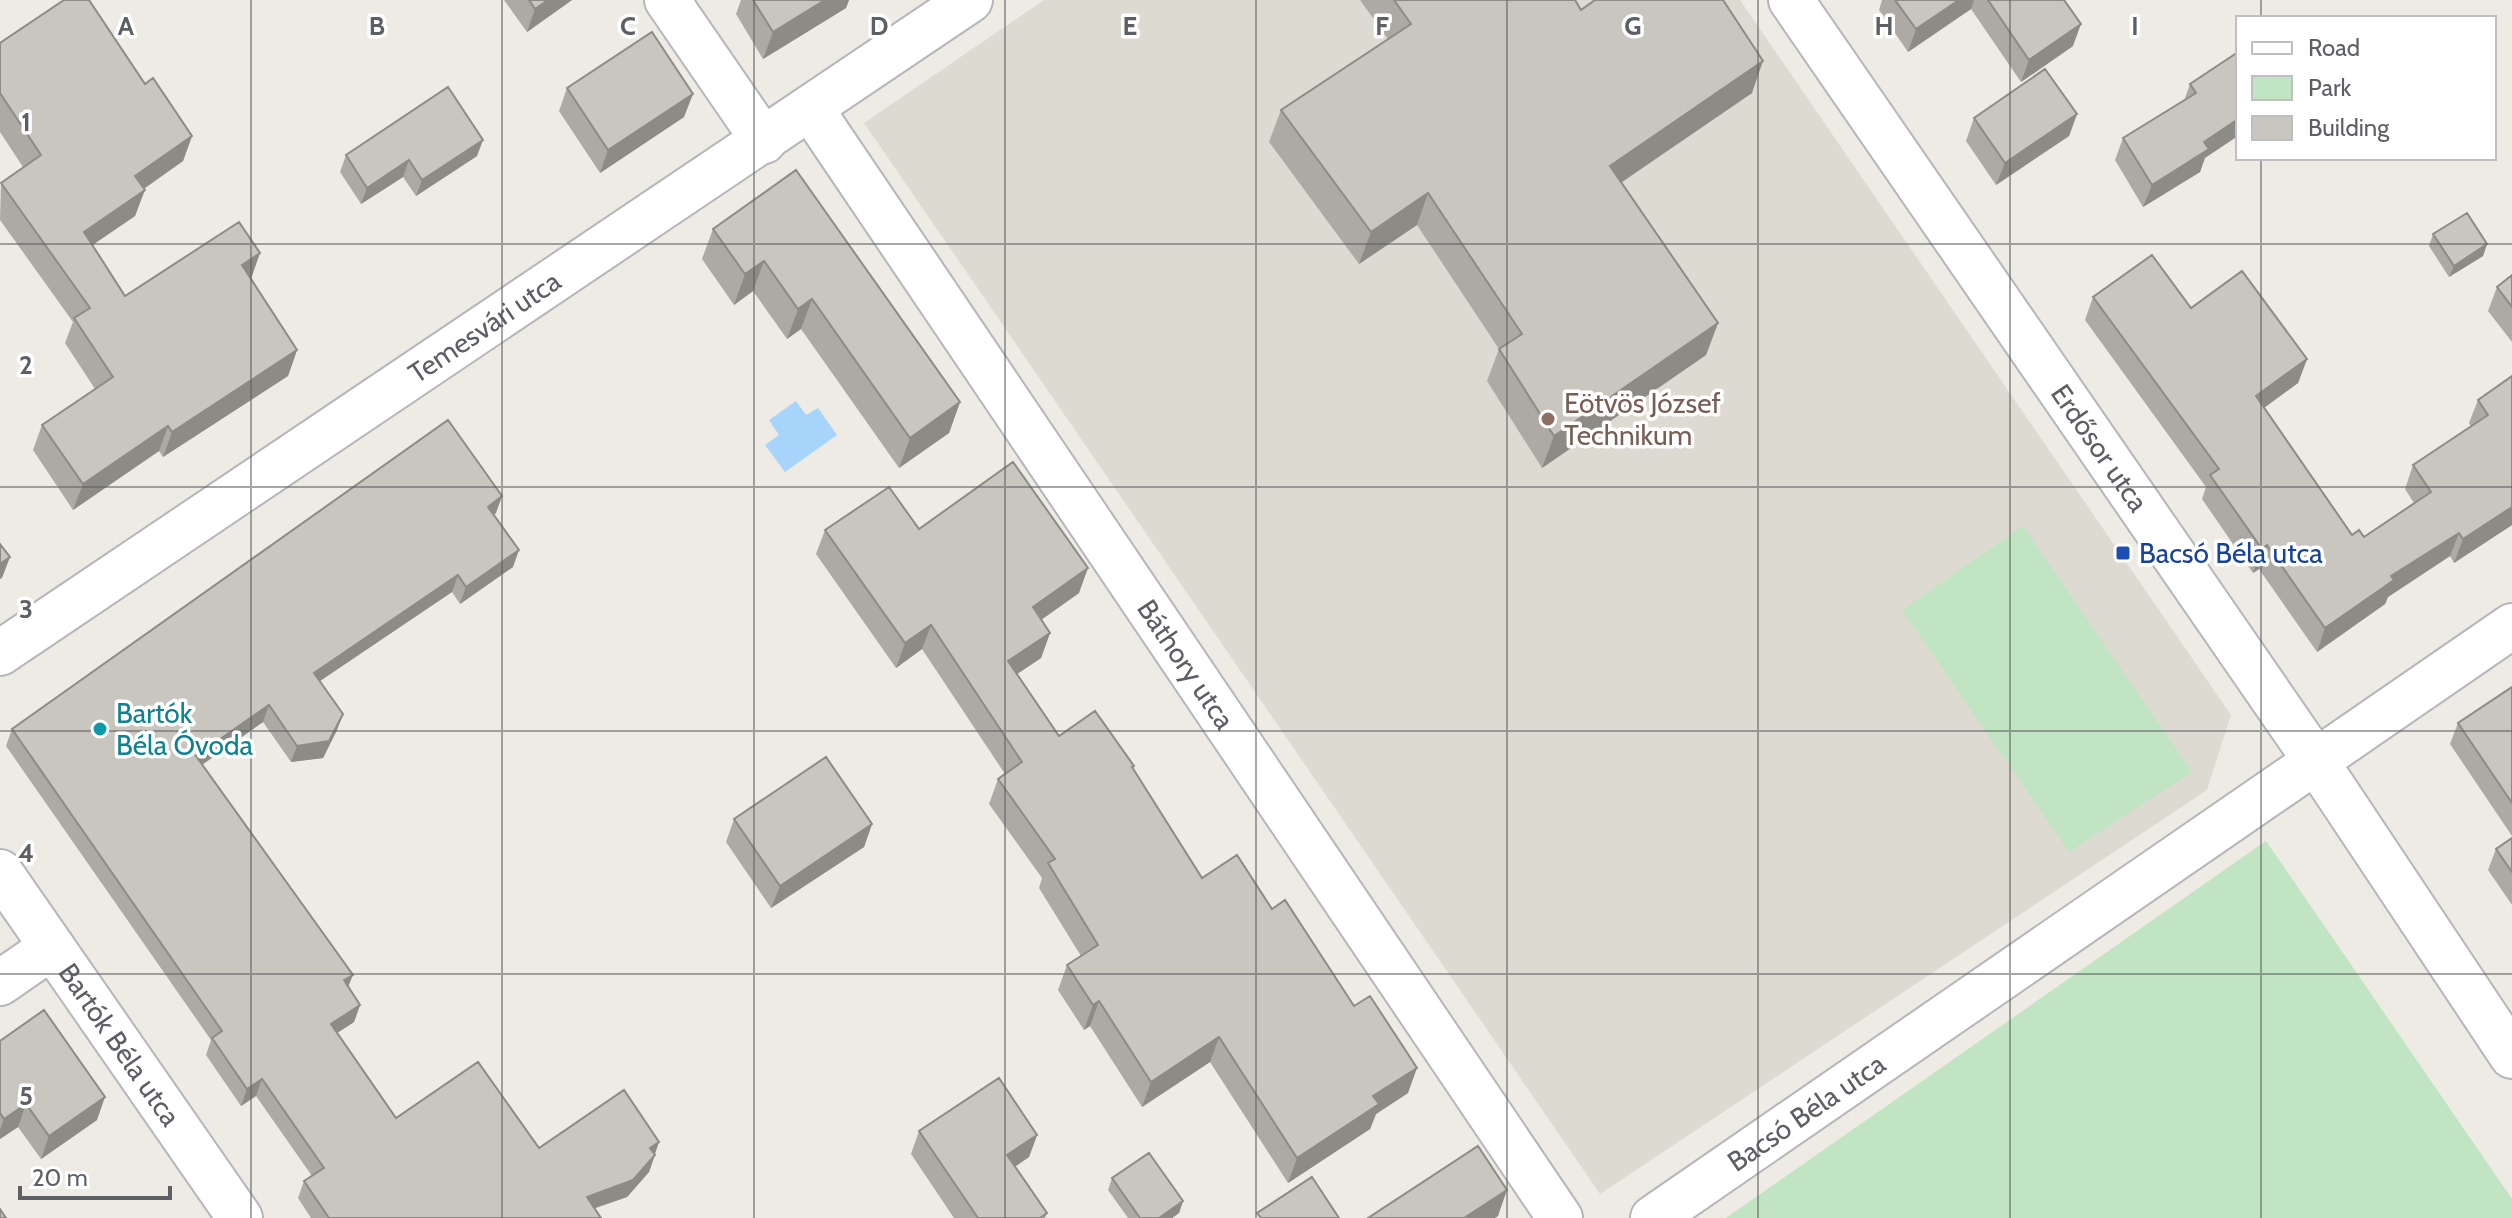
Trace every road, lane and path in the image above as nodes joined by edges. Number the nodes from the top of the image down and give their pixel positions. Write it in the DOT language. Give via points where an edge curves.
graph roads {
  1 [pos="667,0"];
  2 [pos="970,0"];
  3 [pos="1791,0"];
  4 [pos="811,109"];
  5 [pos="764,141"];
  6 [pos="2512,626"];
  7 [pos="0,653"];
  8 [pos="2315,760"];
  9 [pos="0,872"];
  10 [pos="52,947"];
  11 [pos="0,983"];
  12 [pos="2512,1056"];
  13 [pos="240,1218"];
  14 [pos="1560,1218"];
  15 [pos="1653,1218"];
  1 -- 5 [label="street"];
  2 -- 4 [label="street, Temesvári utca"];
  3 -- 8 [label="street, Erdősor utca"];
  4 -- 5 [label="street, Temesvári utca"];
  4 -- 14 [label="street, Báthory utca"];
  5 -- 7 [label="street, Temesvári utca"];
  6 -- 8 [label="street, Bacsó Béla utca"];
  8 -- 12 [label="street, Erdősor utca"];
  8 -- 15 [label="street, Bacsó Béla utca"];
  9 -- 10 [label="street, Bartók Béla utca"];
  10 -- 11 [label="street"];
  10 -- 13 [label="street, Bartók Béla utca"];
}
